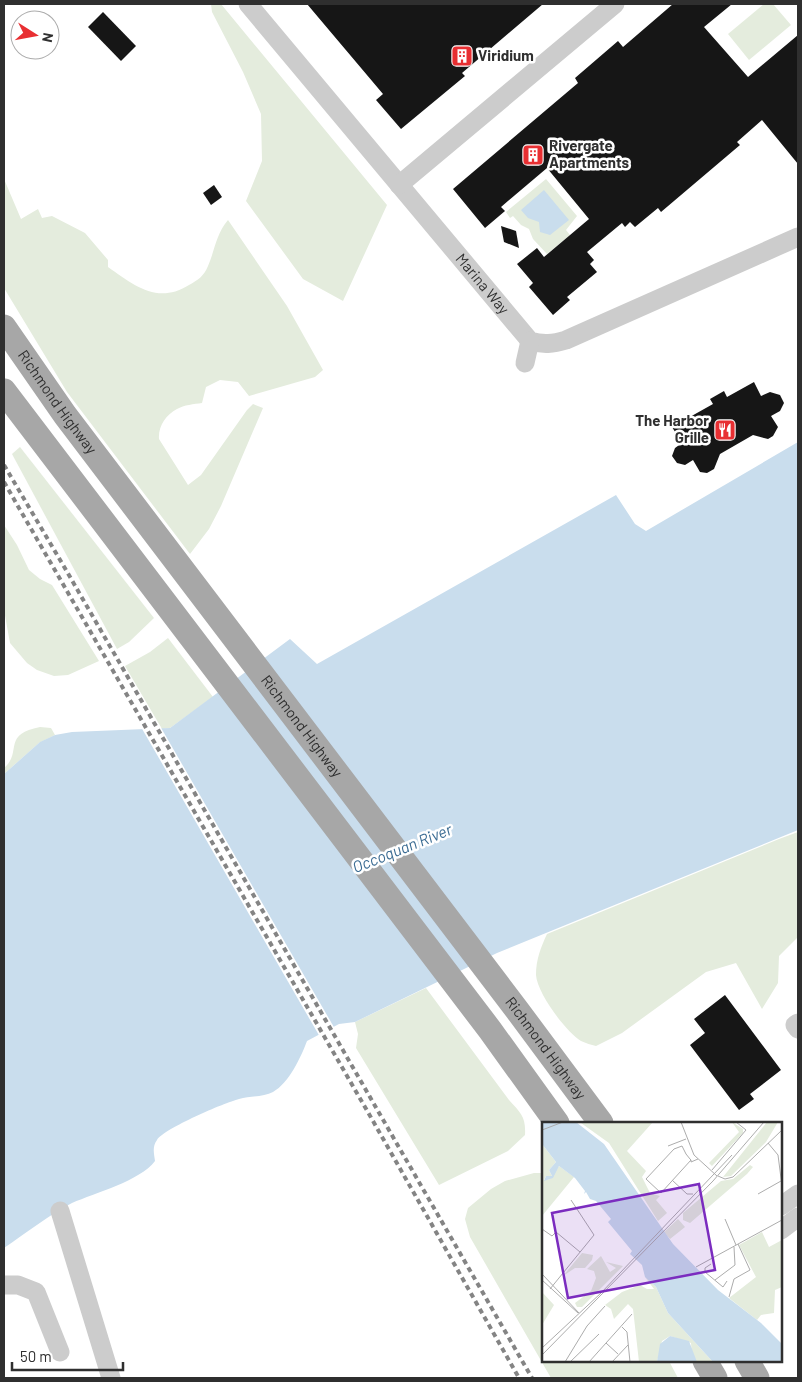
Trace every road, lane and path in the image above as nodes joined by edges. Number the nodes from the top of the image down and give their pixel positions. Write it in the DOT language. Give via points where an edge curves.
graph roads {
  1 [pos="248,4"];
  2 [pos="614,4"];
  3 [pos="399,185"];
  4 [pos="798,237"];
  5 [pos="4,327"];
  6 [pos="530,341"];
  7 [pos="525,363"];
  8 [pos="4,391"];
  9 [pos="798,1023"];
  10 [pos="798,1029"];
  11 [pos="556,1122"];
  12 [pos="599,1122"];
  13 [pos="798,1194"];
  14 [pos="782,1205"];
  15 [pos="60,1211"];
  16 [pos="798,1217"];
  17 [pos="782,1229"];
  18 [pos="4,1285"];
  19 [pos="60,1352"];
  20 [pos="706,1362"];
  21 [pos="748,1362"];
  22 [pos="110,1378"];
  23 [pos="715,1378"];
  24 [pos="757,1378"];
  1 -- 3 [label="street, Marina Way"];
  2 -- 3 [label="street"];
  3 -- 6 [label="street, Marina Way"];
  4 -- 6 [label="street" via="566,340 552,344"];
  5 -- 12 [label="main road, Richmond Highway" via="65,415"];
  6 -- 7 [label="street"];
  8 -- 11 [label="main road" via="490,1030"];
  9 -- 10 [label="street" via="795,1025"];
  13 -- 14 [label="street"];
  15 -- 22 [label="street"];
  16 -- 17 [label="street"];
  18 -- 19 [label="street" via="18,1285 36,1292"];
  20 -- 23 [label="main road"];
  21 -- 24 [label="main road"];
}
